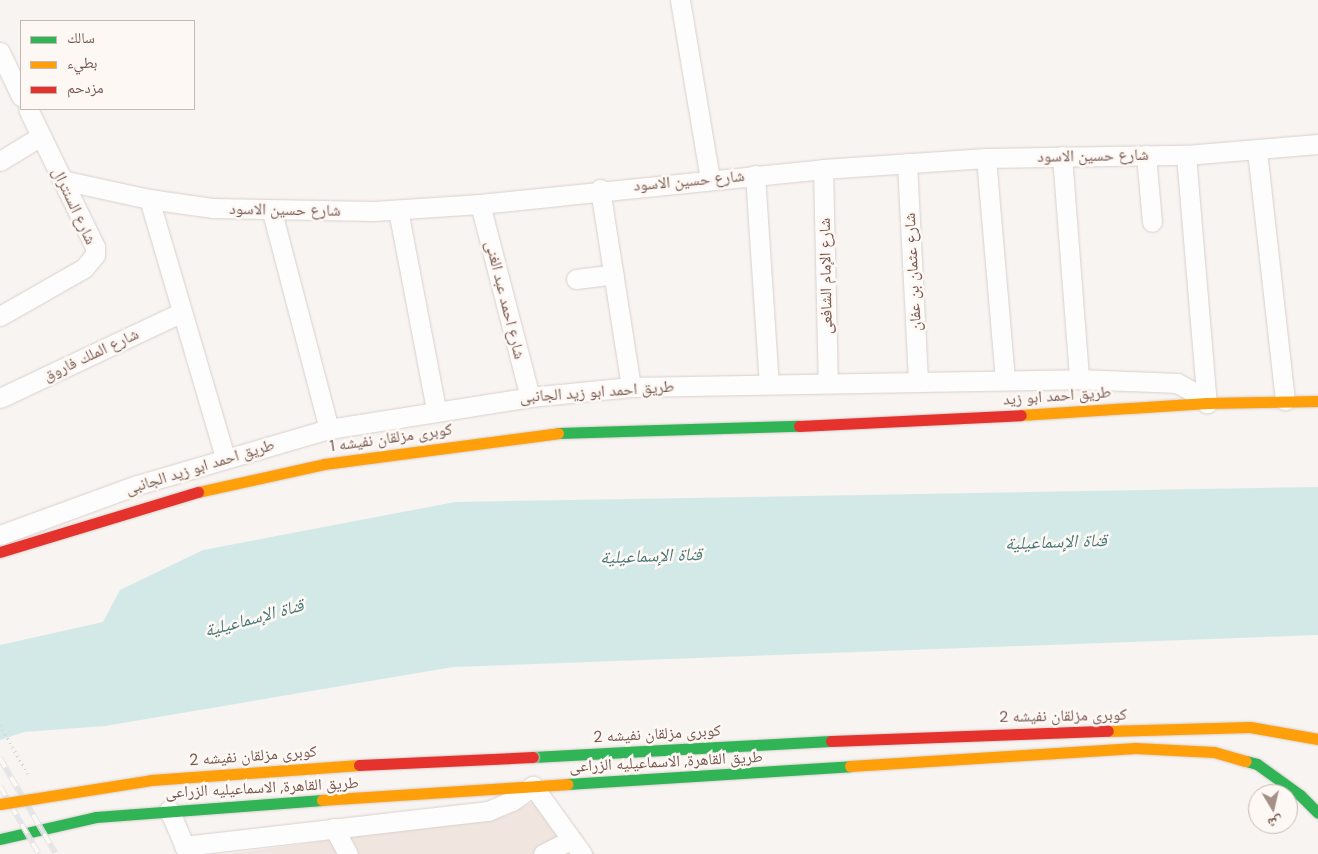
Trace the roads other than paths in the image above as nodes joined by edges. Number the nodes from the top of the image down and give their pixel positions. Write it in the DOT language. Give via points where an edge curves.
graph roads {
  1 [pos="680,0"];
  2 [pos="0,52"];
  3 [pos="20,94"];
  4 [pos="28,110"];
  5 [pos="41,136"];
  6 [pos="1318,144"];
  7 [pos="1257,151"];
  8 [pos="1146,155"];
  9 [pos="1186,155"];
  10 [pos="1062,156"];
  11 [pos="986,158"];
  12 [pos="0,161"];
  13 [pos="907,163"];
  14 [pos="823,169"];
  15 [pos="755,175"];
  16 [pos="710,179"];
  17 [pos="62,180"];
  18 [pos="600,189"];
  19 [pos="149,199"];
  20 [pos="480,204"];
  21 [pos="398,210"];
  22 [pos="272,212"];
  23 [pos="1152,222"];
  24 [pos="614,274"];
  25 [pos="576,279"];
  26 [pos="182,312"];
  27 [pos="0,316"];
  28 [pos="1079,379"];
  29 [pos="1005,380"];
  30 [pos="918,382"];
  31 [pos="828,383"];
  32 [pos="769,384"];
  33 [pos="631,387"];
  34 [pos="530,396"];
  35 [pos="0,398"];
  36 [pos="1285,400"];
  37 [pos="1318,401"];
  38 [pos="1206,403"];
  39 [pos="436,409"];
  40 [pos="798,425"];
  41 [pos="329,429"];
  42 [pos="225,458"];
  43 [pos="0,535"];
  44 [pos="0,552"];
  45 [pos="1318,739"];
  46 [pos="533,786"];
  47 [pos="0,804"];
  48 [pos="170,810"];
  49 [pos="1318,814"];
  50 [pos="334,828"];
  51 [pos="0,839"];
  52 [pos="576,847"];
  53 [pos="186,850"];
  54 [pos="348,854"];
  55 [pos="543,854"];
  1 -- 16 [label="street"];
  2 -- 3 [label="street"];
  4 -- 5 [label="street, شارع السنترال"];
  5 -- 12 [label="street"];
  5 -- 17 [label="street, شارع السنترال"];
  6 -- 7 [label="street, شارع حسين الاسود"];
  7 -- 9 [label="street, شارع حسين الاسود"];
  7 -- 36 [label="street"];
  8 -- 9 [label="street, شارع حسين الاسود"];
  8 -- 10 [label="street, شارع حسين الاسود"];
  8 -- 23 [label="street"];
  9 -- 38 [label="street"];
  10 -- 11 [label="street, شارع حسين الاسود"];
  10 -- 28 [label="street"];
  11 -- 13 [label="street, شارع حسين الاسود"];
  11 -- 29 [label="street"];
  13 -- 14 [label="street, شارع حسين الاسود"];
  13 -- 30 [label="street, شارع عثمان بن عفان"];
  14 -- 15 [label="street, شارع حسين الاسود"];
  14 -- 31 [label="street, شارع الإمام الشافعى"];
  15 -- 16 [label="street, شارع حسين الاسود"];
  15 -- 32 [label="street"];
  16 -- 18 [label="street, شارع حسين الاسود"];
  17 -- 19 [label="street, شارع حسين الاسود"];
  17 -- 27 [label="street, شارع السنترال" via="95,247 95,255 84,268"];
  18 -- 20 [label="street, شارع حسين الاسود"];
  18 -- 24 [label="street"];
  19 -- 22 [label="street, شارع حسين الاسود"];
  19 -- 26 [label="street"];
  20 -- 21 [label="street, شارع حسين الاسود"];
  20 -- 34 [label="street, شارع احمد عبد الغنى"];
  21 -- 22 [label="street, شارع حسين الاسود"];
  21 -- 39 [label="street"];
  22 -- 41 [label="street"];
  24 -- 25 [label="street"];
  24 -- 33 [label="street"];
  26 -- 35 [label="street, شارع الملك فاروق"];
  26 -- 42 [label="street"];
  28 -- 29 [label="street, طريق احمد ابو زيد الجانبى"];
  28 -- 38 [label="street, طريق احمد ابو زيد الجانبى" via="1177,383 1198,394"];
  29 -- 30 [label="street, طريق احمد ابو زيد الجانبى"];
  30 -- 31 [label="street, طريق احمد ابو زيد الجانبى"];
  31 -- 32 [label="street, طريق احمد ابو زيد الجانبى"];
  32 -- 33 [label="street, طريق احمد ابو زيد الجانبى"];
  33 -- 34 [label="street, طريق احمد ابو زيد الجانبى"];
  34 -- 39 [label="street, طريق احمد ابو زيد الجانبى"];
  36 -- 37 [label="highway, طريق احمد ابو زيد"];
  36 -- 38 [label="highway, طريق احمد ابو زيد"];
  38 -- 40 [label="highway, طريق احمد ابو زيد" via="870,424"];
  39 -- 41 [label="street, طريق احمد ابو زيد الجانبى"];
  40 -- 44 [label="highway, كوبرى مزلقان نفيشه 1" via="569,432 324,464 177,497"];
  41 -- 42 [label="street, طريق احمد ابو زيد الجانبى"];
  42 -- 43 [label="street, طريق احمد ابو زيد الجانبى" via="137,485"];
  45 -- 47 [label="highway, كوبرى مزلقان نفيشه 2, bridge" via="1250,727 929,736 220,774 150,780"];
  46 -- 48 [label="highway, طريق القاهرة, الاسماعيليه الزراعى"];
  46 -- 49 [label="highway, طريق القاهرة, الاسماعيليه الزراعى" via="1135,748 1214,752 1257,764 1300,795"];
  46 -- 50 [label="street" via="512,801 488,811"];
  46 -- 52 [label="street"];
  48 -- 51 [label="highway, طريق القاهرة, الاسماعيليه الزراعى" via="96,817"];
  48 -- 53 [label="street"];
  50 -- 53 [label="street"];
  50 -- 54 [label="street"];
  52 -- 55 [label="street"];
}
